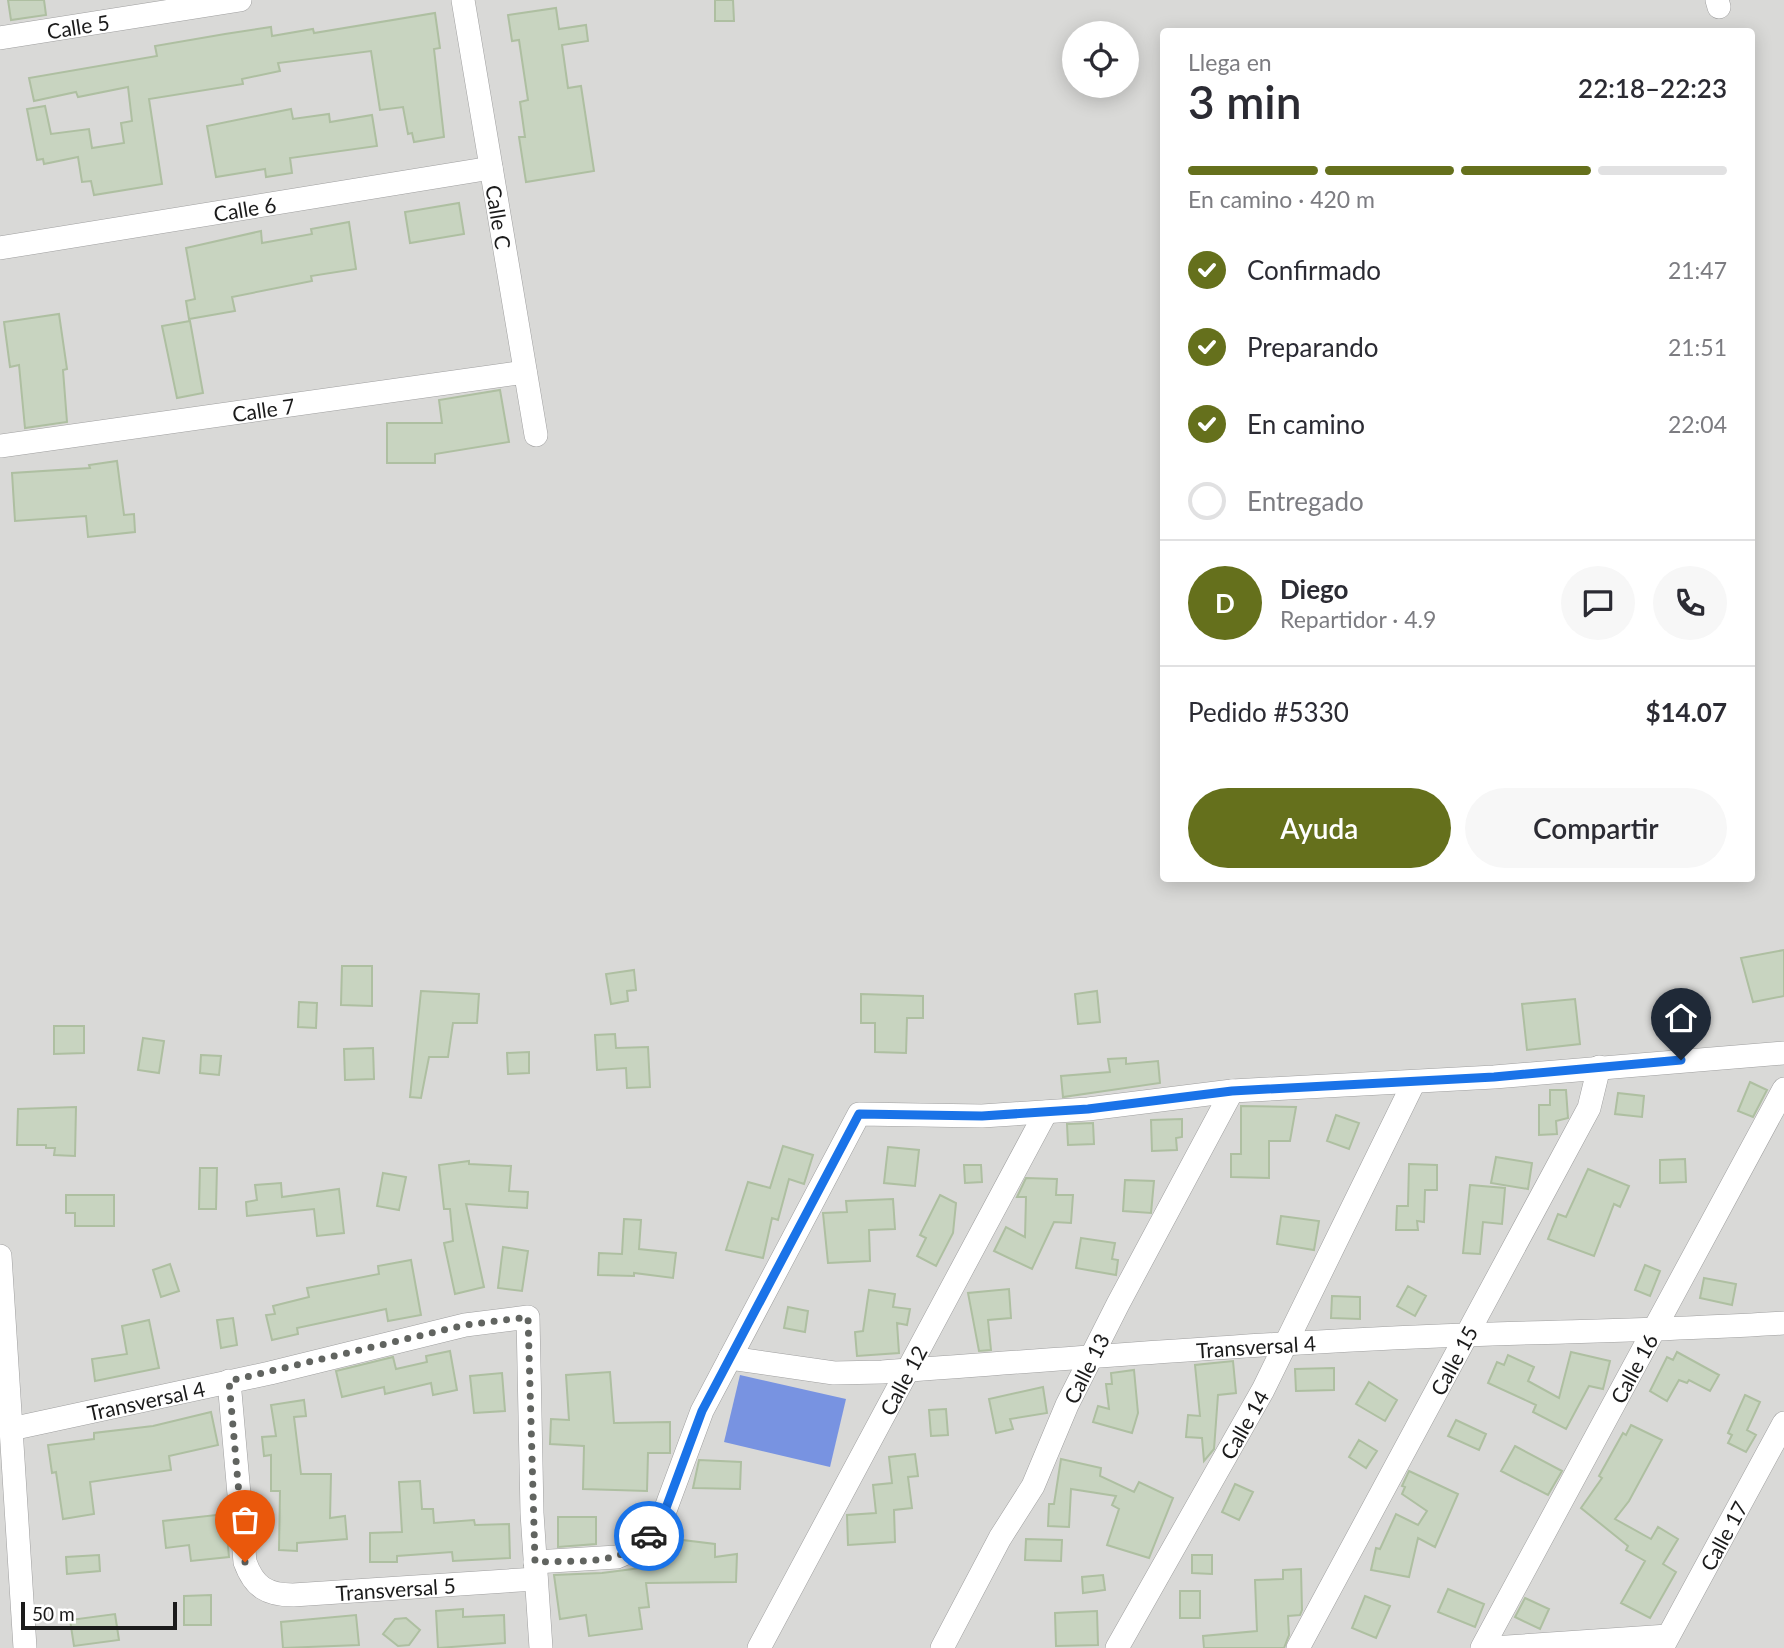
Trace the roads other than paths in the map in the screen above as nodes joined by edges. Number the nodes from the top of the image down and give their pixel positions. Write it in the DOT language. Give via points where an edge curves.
graph roads {
  1 [pos="240,0"];
  2 [pos="463,0"];
  3 [pos="0,38"];
  4 [pos="491,168"];
  5 [pos="0,247"];
  6 [pos="525,372"];
  7 [pos="536,435"];
  8 [pos="0,446"];
  9 [pos="1784,1053"];
  10 [pos="1599,1067"];
  11 [pos="1414,1082"];
  12 [pos="1784,1089"];
  13 [pos="1232,1091"];
  14 [pos="1046,1112"];
  15 [pos="0,1256"];
  16 [pos="1784,1324"];
  17 [pos="1654,1332"];
  18 [pos="1468,1335"];
  19 [pos="1286,1344"];
  20 [pos="1091,1357"];
  21 [pos="730,1358"];
  22 [pos="910,1370"];
  23 [pos="229,1381"];
  24 [pos="1784,1423"];
  25 [pos="11,1429"];
  26 [pos="535,1571"];
  27 [pos="1665,1642"];
  28 [pos="25,1648"];
  29 [pos="541,1648"];
  30 [pos="759,1648"];
  31 [pos="942,1648"];
  32 [pos="1117,1648"];
  33 [pos="1298,1648"];
  34 [pos="1482,1648"];
  35 [pos="1492,1648"];
  1 -- 3 [label="street, Calle 5"];
  2 -- 4 [label="street, Calle C"];
  4 -- 5 [label="street, Calle 6"];
  4 -- 6 [label="street, Calle C"];
  6 -- 7 [label="street, Calle C"];
  6 -- 8 [label="street, Calle 7"];
  9 -- 10 [label="street"];
  10 -- 11 [label="street"];
  10 -- 18 [label="street, Calle 15" via="1589,1108"];
  11 -- 13 [label="street"];
  11 -- 19 [label="street, Calle 14"];
  12 -- 17 [label="street, Calle 16"];
  13 -- 14 [label="street"];
  13 -- 20 [label="street, Calle 13"];
  14 -- 21 [label="street, Transversal 5" via="859,1114"];
  14 -- 22 [label="street, Calle 12"];
  15 -- 25 [label="street"];
  16 -- 17 [label="street, Transversal 4"];
  17 -- 18 [label="street, Transversal 4"];
  17 -- 34 [label="street, Calle 16"];
  18 -- 19 [label="street, Transversal 4"];
  18 -- 33 [label="street, Calle 15"];
  19 -- 20 [label="street, Transversal 4"];
  19 -- 32 [label="street, Calle 14"];
  20 -- 22 [label="street, Transversal 4"];
  20 -- 31 [label="street, Calle 13" via="1033,1486"];
  21 -- 22 [label="street, Transversal 4" via="834,1373"];
  21 -- 26 [label="street, Transversal 5" via="702,1411 663,1516 640,1547 617,1557"];
  22 -- 30 [label="street, Calle 12"];
  23 -- 25 [label="street, Transversal 4"];
  23 -- 26 [label="street, Transversal 5" via="245,1562 265,1591 293,1595"];
  23 -- 26 [label="street, Transversal 4" via="465,1325 528,1317"];
  24 -- 27 [label="street, Calle 17"];
  25 -- 28 [label="street"];
  26 -- 29 [label="street"];
  27 -- 35 [label="street"];
}
